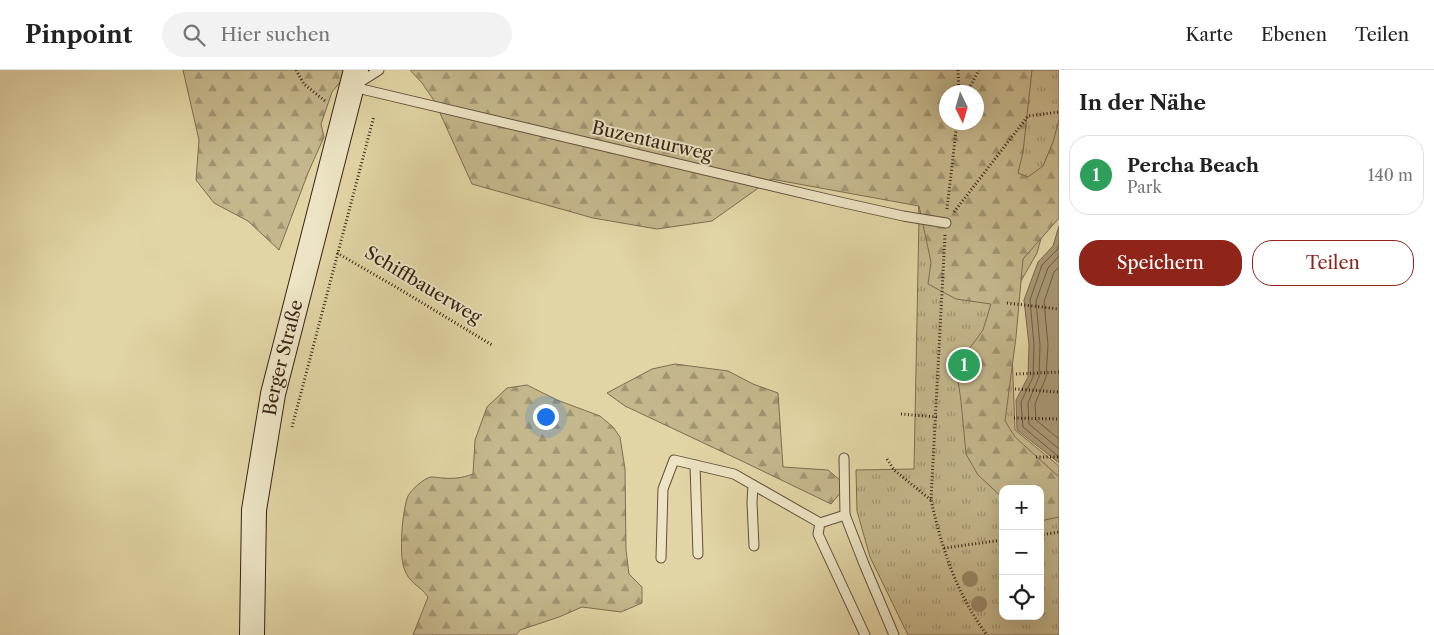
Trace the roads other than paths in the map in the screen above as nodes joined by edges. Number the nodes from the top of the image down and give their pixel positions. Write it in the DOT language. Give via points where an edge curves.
graph roads {
  1 [pos="379,70"];
  2 [pos="354,78"];
  3 [pos="946,223"];
  4 [pos="844,458"];
  5 [pos="695,465"];
  6 [pos="753,485"];
  7 [pos="845,515"];
  8 [pos="820,522"];
  9 [pos="754,546"];
  10 [pos="698,554"];
  11 [pos="661,558"];
  12 [pos="252,635"];
  13 [pos="866,635"];
  14 [pos="894,635"];
  1 -- 2 [label="lane"];
  2 -- 3 [label="lane, Buzentaurweg" via="840,202"];
  2 -- 12 [label="main road, Berger Straße" via="273,394 254,510"];
  4 -- 7 [label="lane"];
  5 -- 6 [label="lane" via="734,474"];
  5 -- 10 [label="lane"];
  5 -- 11 [label="lane" via="674,460 662,489"];
  6 -- 8 [label="lane"];
  6 -- 9 [label="lane"];
  7 -- 8 [label="lane"];
  7 -- 14 [label="lane"];
  8 -- 13 [label="lane" via="818,534"];
}
